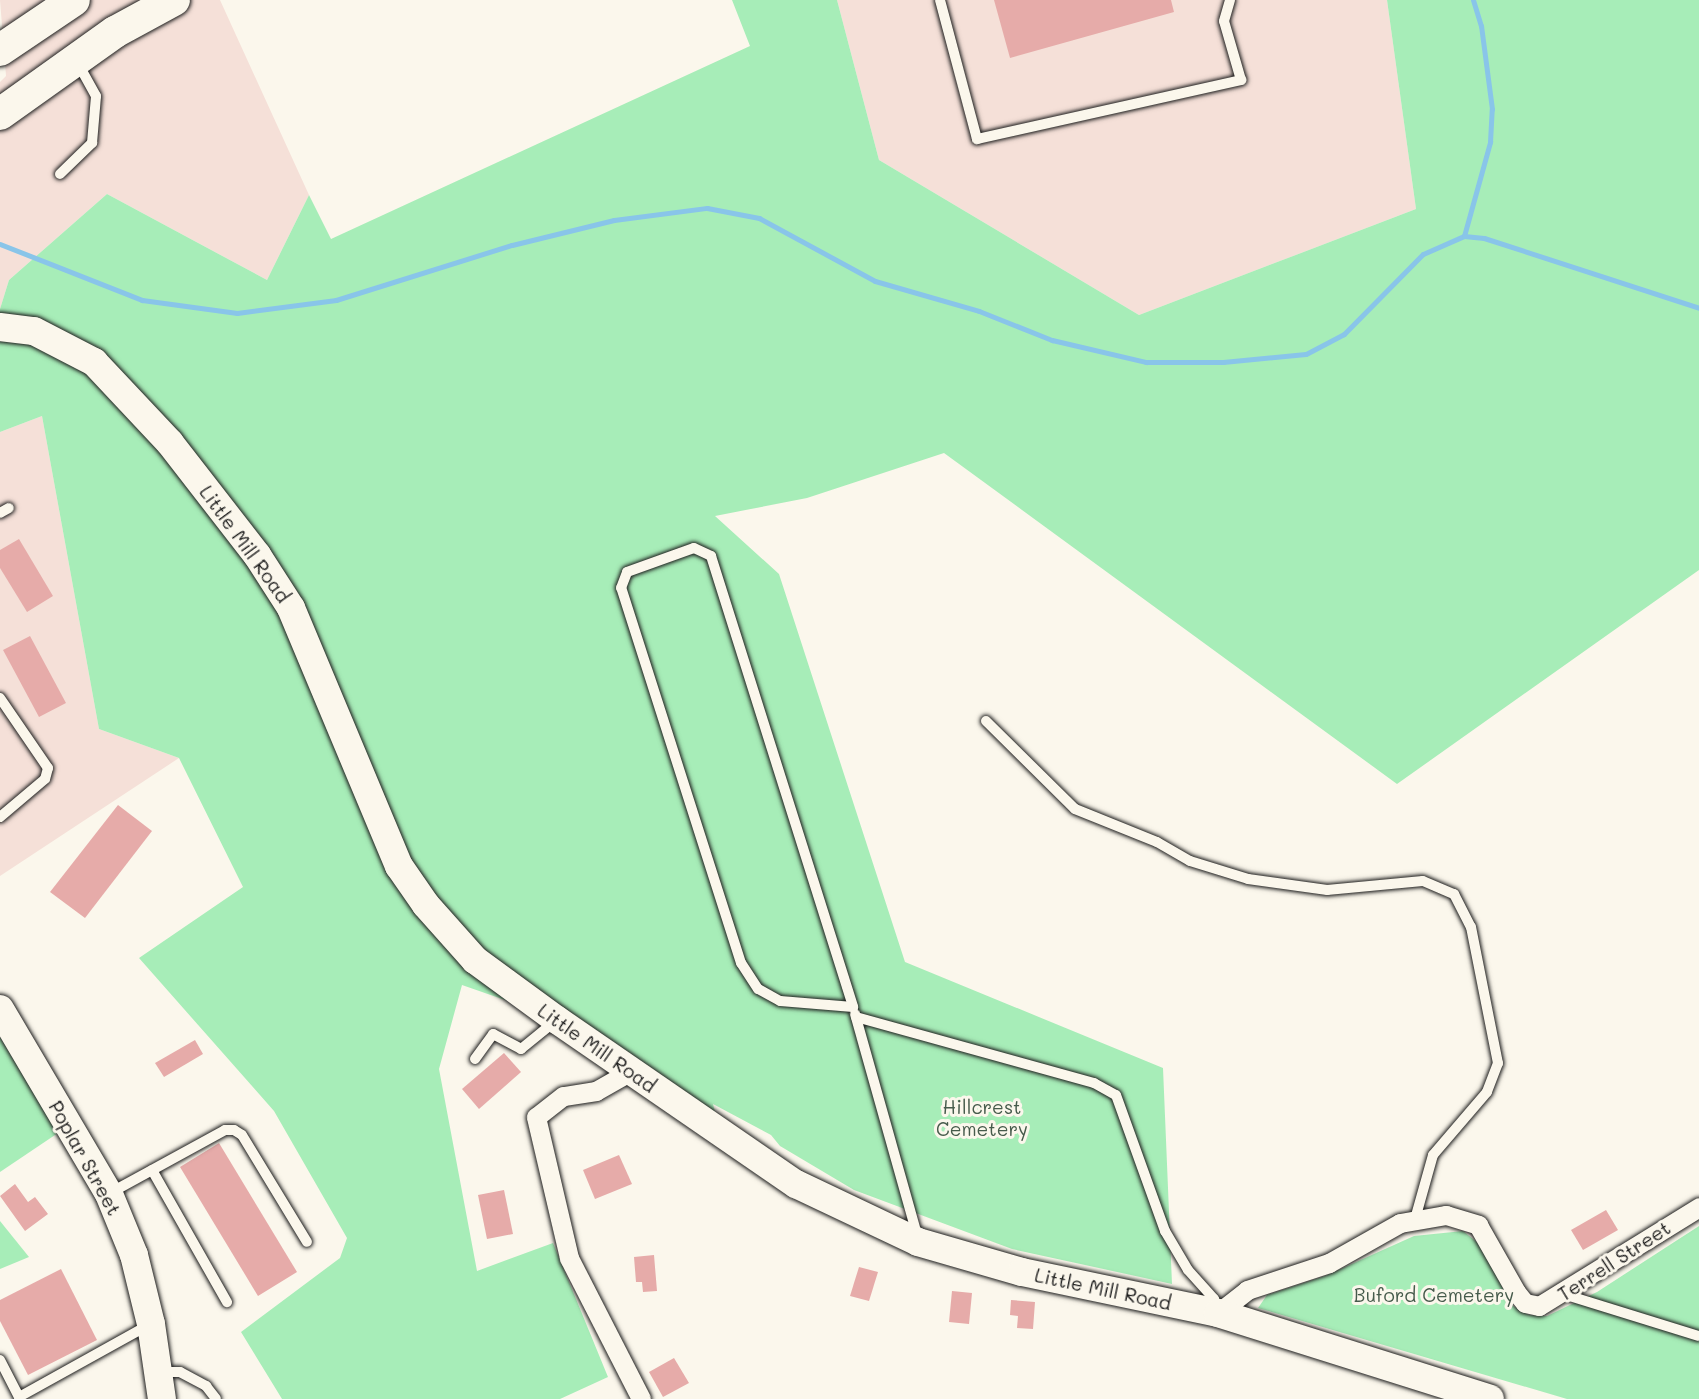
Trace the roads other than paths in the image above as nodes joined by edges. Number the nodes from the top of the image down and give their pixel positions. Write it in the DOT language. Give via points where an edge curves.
graph roads {
  1 [pos="74,0"];
  2 [pos="174,0"];
  3 [pos="940,0"];
  4 [pos="1230,0"];
  5 [pos="0,50"];
  6 [pos="76,60"];
  7 [pos="0,114"];
  8 [pos="60,174"];
  9 [pos="0,327"];
  10 [pos="0,698"];
  11 [pos="986,721"];
  12 [pos="0,817"];
  13 [pos="0,1009"];
  14 [pos="854,1012"];
  15 [pos="557,1020"];
  16 [pos="475,1059"];
  17 [pos="631,1071"];
  18 [pos="152,1170"];
  19 [pos="109,1194"];
  20 [pos="1699,1207"];
  21 [pos="1415,1219"];
  22 [pos="307,1242"];
  23 [pos="918,1242"];
  24 [pos="1563,1294"];
  25 [pos="227,1302"];
  26 [pos="1218,1314"];
  27 [pos="151,1324"];
  28 [pos="1699,1336"];
  29 [pos="0,1360"];
  30 [pos="160,1386"];
  31 [pos="216,1399"];
  32 [pos="641,1399"];
  33 [pos="1490,1399"];
  1 -- 5 [label="main road"];
  2 -- 6 [label="main road"];
  3 -- 4 [label="lane" via="977,139 1241,80 1224,21"];
  6 -- 7 [label="main road"];
  6 -- 8 [label="lane" via="96,96 92,143"];
  9 -- 15 [label="street, Little Mill Road" via="34,331 94,362 170,443 257,555 291,608 399,866 426,905 475,960"];
  10 -- 12 [label="lane" via="48,768 45,779"];
  11 -- 21 [label="lane" via="1075,809 1157,842 1190,861 1248,879 1327,890 1423,881 1454,894 1471,927 1480,961 1498,1063 1488,1092 1433,1155"];
  13 -- 19 [label="street, Poplar Street"];
  14 -- 14 [label="lane" via="711,556 694,548 627,572 621,588 741,963 758,989 780,1001"];
  14 -- 23 [label="lane"];
  14 -- 26 [label="lane" via="1094,1083 1115,1095 1165,1231 1188,1270 1214,1299"];
  15 -- 16 [label="lane" via="521,1049 493,1034"];
  15 -- 17 [label="street, Little Mill Road"];
  17 -- 23 [label="street, Little Mill Road" via="796,1184"];
  17 -- 32 [label="street" via="596,1091 563,1096 536,1116 569,1258"];
  18 -- 19 [label="lane"];
  18 -- 22 [label="lane" via="225,1130 234,1130 242,1135"];
  18 -- 25 [label="lane"];
  19 -- 27 [label="street, Poplar Street" via="134,1255"];
  20 -- 24 [label="street, Terrell Street"];
  21 -- 24 [label="street, Terrell Street" via="1454,1216 1478,1226 1525,1303 1539,1306"];
  21 -- 26 [label="street, Terrell Street" via="1329,1263 1247,1290"];
  23 -- 26 [label="street, Little Mill Road" via="1021,1272"];
  24 -- 28 [label="lane"];
  26 -- 33 [label="street, Little Mill Road"];
  27 -- 29 [label="lane" via="19,1397"];
  27 -- 30 [label="street, Poplar Street"];
  30 -- 31 [label="lane" via="180,1372 206,1386"];
}
